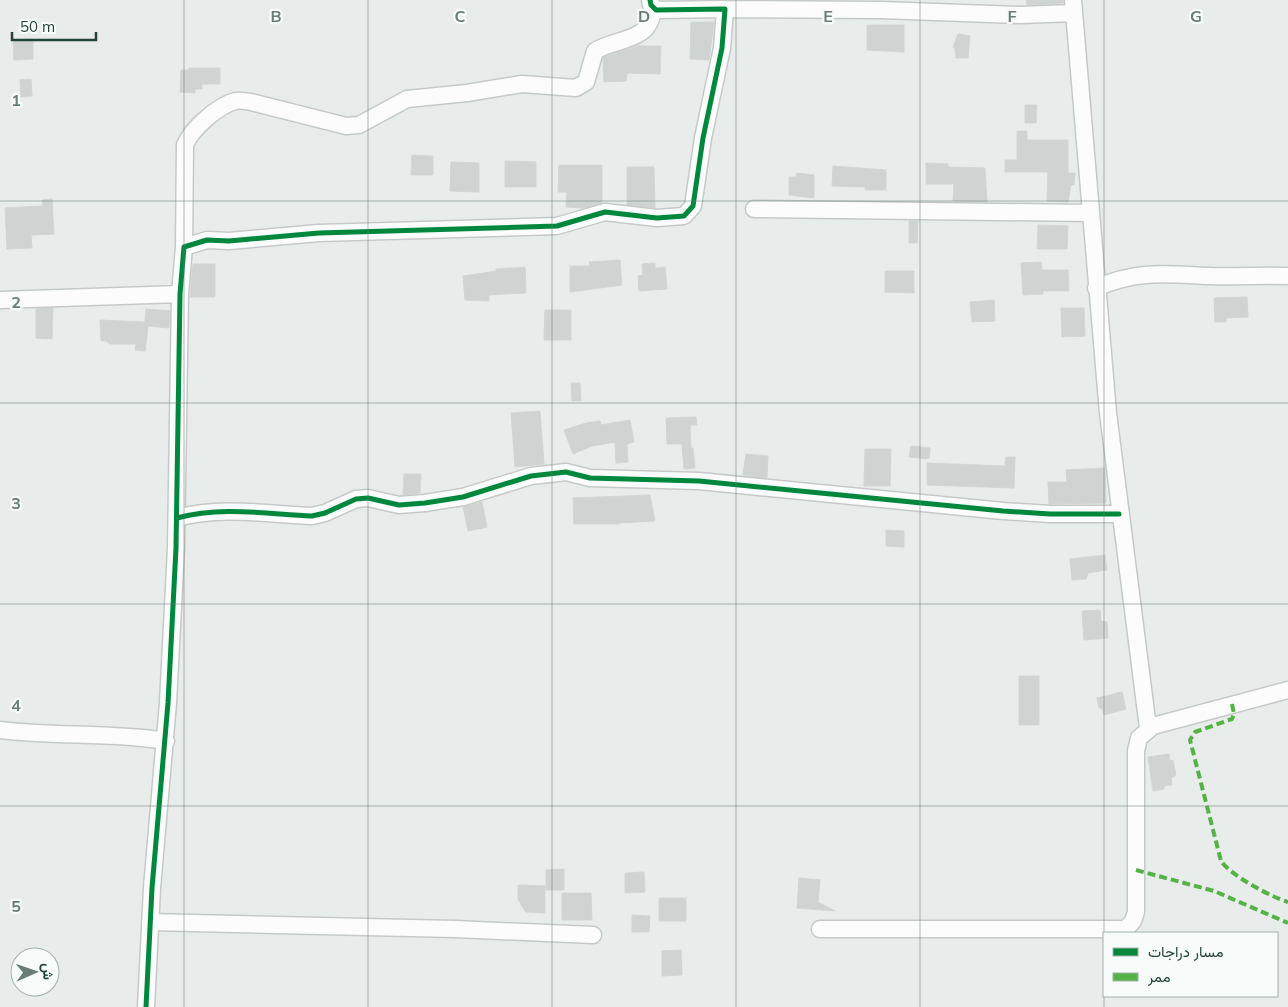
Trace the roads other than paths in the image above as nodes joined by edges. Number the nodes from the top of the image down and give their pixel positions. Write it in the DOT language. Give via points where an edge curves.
graph roads {
  1 [pos="652,4"];
  2 [pos="1073,7"];
  3 [pos="726,9"];
  4 [pos="754,208"];
  5 [pos="1090,213"];
  6 [pos="184,247"];
  7 [pos="1288,276"];
  8 [pos="1096,288"];
  9 [pos="180,294"];
  10 [pos="0,300"];
  11 [pos="1119,514"];
  12 [pos="177,518"];
  13 [pos="1288,690"];
  14 [pos="1148,728"];
  15 [pos="0,730"];
  16 [pos="166,741"];
  17 [pos="150,922"];
  18 [pos="820,929"];
  19 [pos="594,935"];
  20 [pos="146,1007"];
  1 -- 3 [label="street"];
  1 -- 6 [label="street" via="652,17 646,30 595,51 586,82 576,88 522,84 407,99 360,125 346,126 251,102 236,101 225,106 194,132 186,144"];
  2 -- 3 [label="street" via="1021,15"];
  2 -- 5 [label="street"];
  3 -- 6 [label="street" via="694,201 684,216 657,218 605,212 557,226 319,233 207,240"];
  4 -- 5 [label="street"];
  5 -- 8 [label="street"];
  6 -- 9 [label="street"];
  7 -- 8 [label="street" via="1147,274 1116,279"];
  8 -- 11 [label="street"];
  9 -- 10 [label="street"];
  9 -- 12 [label="street"];
  11 -- 12 [label="street" via="1003,511 699,481 604,479 566,472 531,476 463,498 425,503 399,505 368,498 356,499 312,516 225,510"];
  11 -- 14 [label="street"];
  12 -- 16 [label="street"];
  13 -- 14 [label="street"];
  14 -- 18 [label="street" via="1137,744 1136,912 1126,930"];
  15 -- 16 [label="street" via="137,736"];
  16 -- 17 [label="street"];
  17 -- 19 [label="street"];
  17 -- 20 [label="street"];
}
